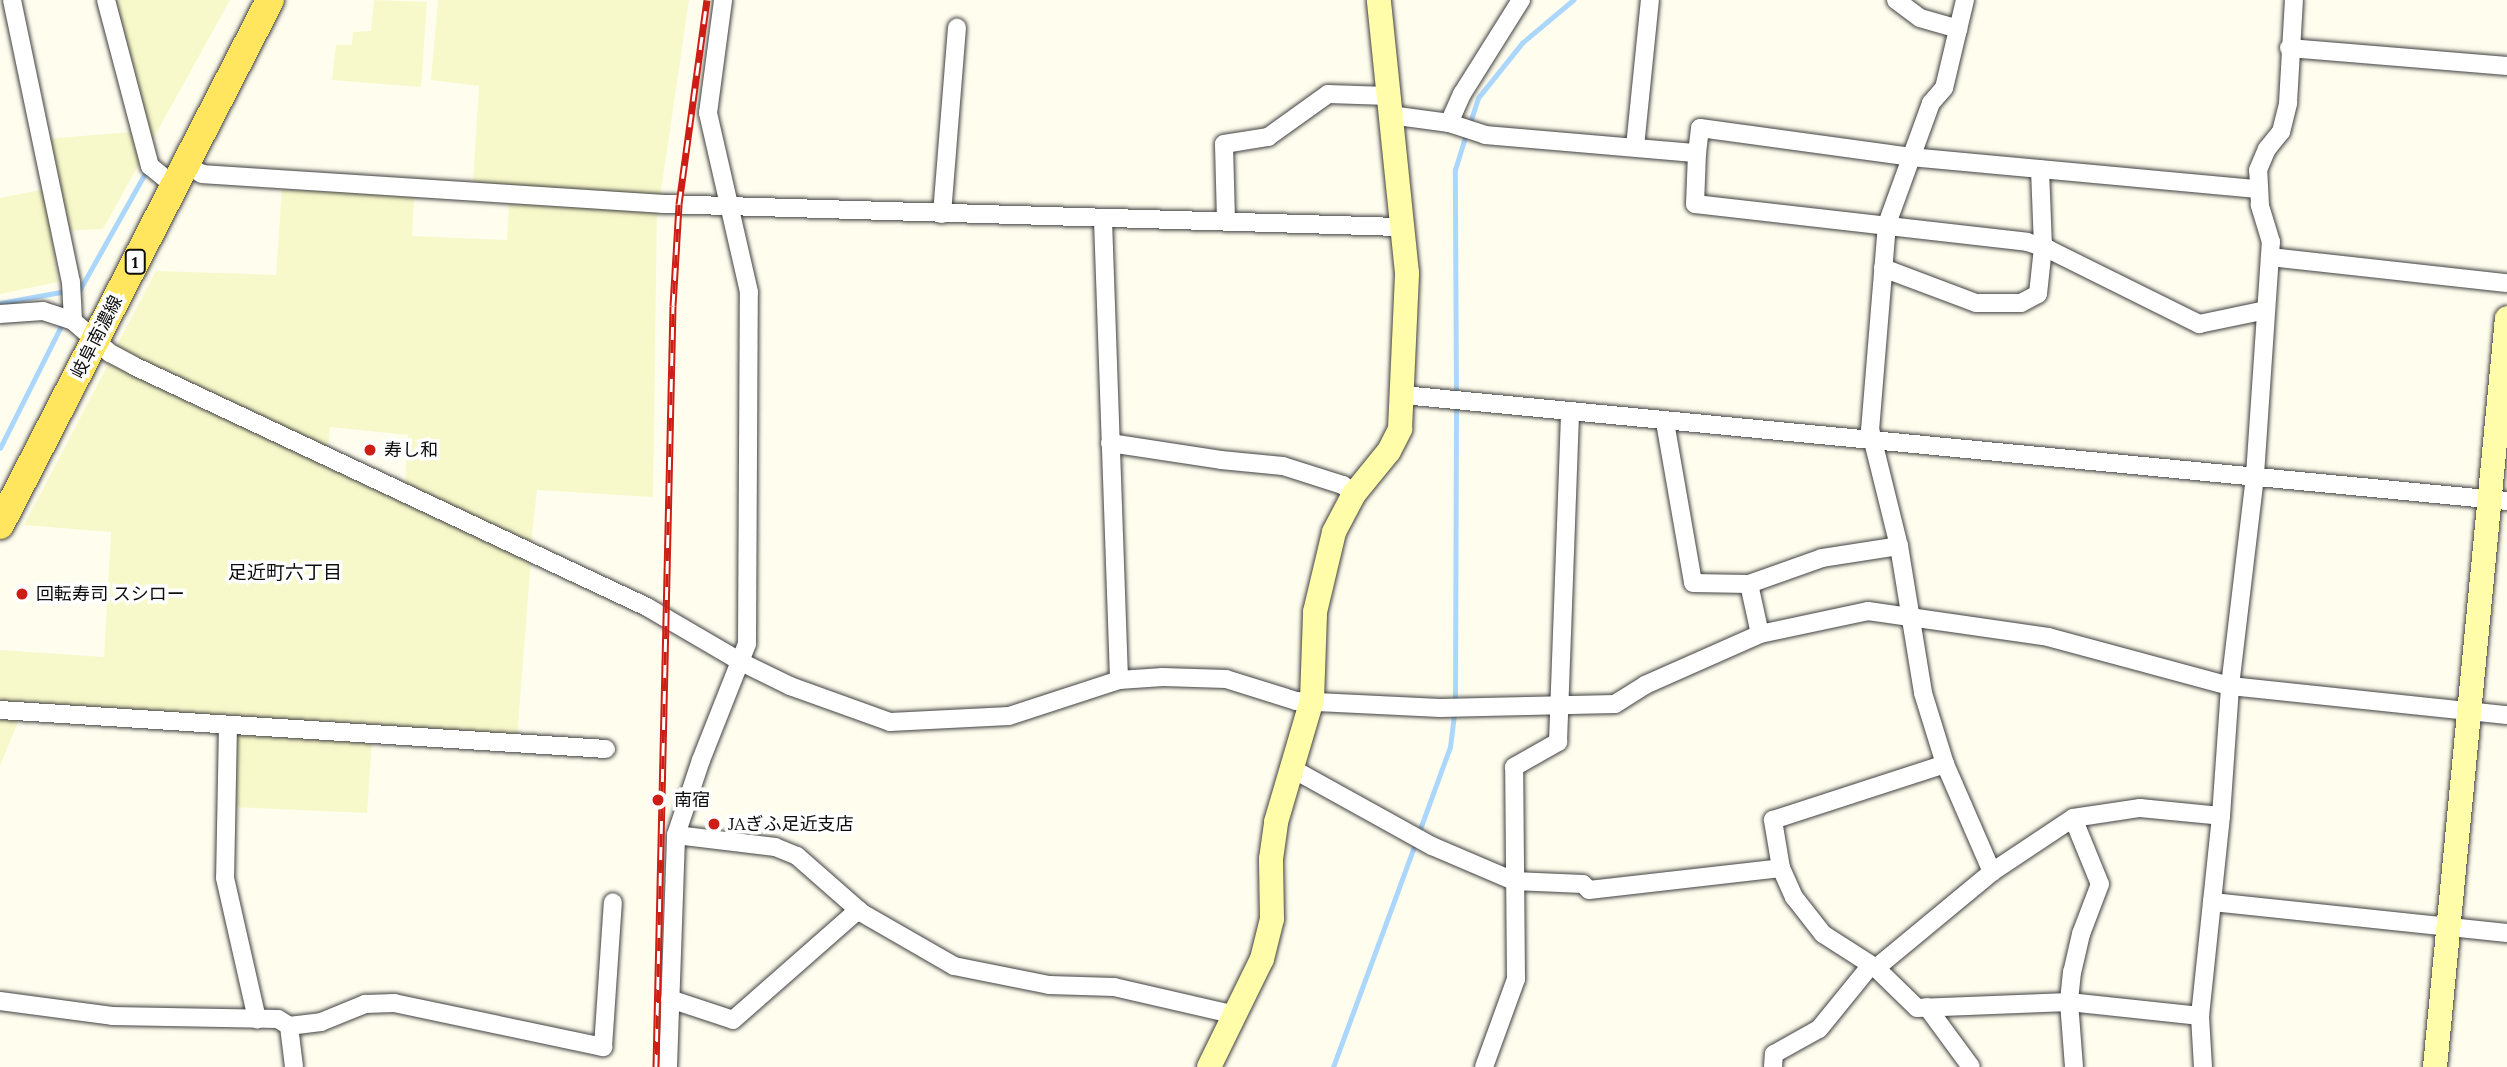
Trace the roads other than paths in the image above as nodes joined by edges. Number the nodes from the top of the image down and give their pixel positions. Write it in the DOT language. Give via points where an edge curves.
graph roads {
  1 [pos="12,0"];
  2 [pos="106,0"];
  3 [pos="270,0"];
  4 [pos="723,0"];
  5 [pos="1379,0"];
  6 [pos="1521,0"];
  7 [pos="1650,0"];
  8 [pos="1896,0"];
  9 [pos="1965,0"];
  10 [pos="2294,0"];
  11 [pos="957,28"];
  12 [pos="1958,29"];
  13 [pos="2289,48"];
  14 [pos="2507,66"];
  15 [pos="1389,106"];
  16 [pos="1449,123"];
  17 [pos="1635,147"];
  18 [pos="1698,153"];
  19 [pos="1911,157"];
  20 [pos="2040,169"];
  21 [pos="180,175"];
  22 [pos="2257,188"];
  23 [pos="728,206"];
  24 [pos="942,214"];
  25 [pos="1103,220"];
  26 [pos="1226,221"];
  27 [pos="1887,224"];
  28 [pos="1401,227"];
  29 [pos="2043,247"];
  30 [pos="2270,257"];
  31 [pos="1884,268"];
  32 [pos="2507,283"];
  33 [pos="2266,310"];
  34 [pos="0,314"];
  35 [pos="2507,318"];
  36 [pos="73,321"];
  37 [pos="96,339"];
  38 [pos="1403,395"];
  39 [pos="1570,413"];
  40 [pos="1665,422"];
  41 [pos="1874,442"];
  42 [pos="1110,443"];
  43 [pos="2255,475"];
  44 [pos="1354,494"];
  45 [pos="2498,500"];
  46 [pos="0,525"];
  47 [pos="1899,546"];
  48 [pos="1749,584"];
  49 [pos="1911,618"];
  50 [pos="1760,634"];
  51 [pos="741,662"];
  52 [pos="1119,680"];
  53 [pos="2230,686"];
  54 [pos="1312,700"];
  55 [pos="1561,705"];
  56 [pos="0,710"];
  57 [pos="2469,712"];
  58 [pos="2507,715"];
  59 [pos="228,726"];
  60 [pos="606,749"];
  61 [pos="1945,764"];
  62 [pos="1291,768"];
  63 [pos="2221,816"];
  64 [pos="2073,818"];
  65 [pos="676,835"];
  66 [pos="1781,868"];
  67 [pos="1992,872"];
  68 [pos="1514,881"];
  69 [pos="613,902"];
  70 [pos="2212,902"];
  71 [pos="858,910"];
  72 [pos="2448,929"];
  73 [pos="2507,933"];
  74 [pos="1873,966"];
  75 [pos="670,999"];
  76 [pos="0,1001"];
  77 [pos="2069,1002"];
  78 [pos="1927,1007"];
  79 [pos="1236,1014"];
  80 [pos="2200,1016"];
  81 [pos="257,1019"];
  82 [pos="289,1026"];
  83 [pos="294,1067"];
  84 [pos="668,1067"];
  85 [pos="1209,1067"];
  86 [pos="1484,1067"];
  87 [pos="1773,1067"];
  88 [pos="1971,1067"];
  89 [pos="2074,1067"];
  90 [pos="2203,1067"];
  91 [pos="2435,1067"];
  1 -- 36 [label="street" via="72,288"];
  2 -- 21 [label="street" via="150,166"];
  3 -- 21 [label="main road, 岐阜南濃線 / 1"];
  4 -- 23 [label="street" via="708,113"];
  5 -- 15 [label="street"];
  6 -- 16 [label="street"];
  7 -- 17 [label="street"];
  8 -- 12 [label="street" via="1920,18"];
  9 -- 12 [label="street"];
  10 -- 13 [label="street"];
  11 -- 24 [label="street"];
  12 -- 19 [label="street" via="1944,88 1931,103"];
  13 -- 14 [label="street"];
  13 -- 22 [label="street" via="2288,103 2281,132 2258,170"];
  15 -- 16 [label="street"];
  15 -- 26 [label="street" via="1328,94 1268,137 1224,144"];
  15 -- 28 [label="street"];
  16 -- 17 [label="street" via="1485,135"];
  17 -- 18 [label="street"];
  18 -- 19 [label="street" via="1700,128"];
  18 -- 27 [label="street" via="1695,204"];
  19 -- 20 [label="street"];
  19 -- 27 [label="street"];
  20 -- 22 [label="street"];
  20 -- 29 [label="street"];
  21 -- 23 [label="street"];
  21 -- 37 [label="main road, 岐阜南濃線 / 1"];
  22 -- 30 [label="street" via="2271,242"];
  23 -- 24 [label="street"];
  23 -- 51 [label="street" via="749,292 747,644"];
  24 -- 25 [label="street"];
  25 -- 26 [label="street"];
  25 -- 42 [label="street"];
  26 -- 28 [label="street"];
  27 -- 29 [label="street"];
  27 -- 31 [label="street"];
  28 -- 38 [label="street" via="1406,273"];
  29 -- 31 [label="street" via="2038,294 2021,303 1976,303"];
  29 -- 33 [label="street" via="2199,324"];
  30 -- 32 [label="street"];
  30 -- 33 [label="street"];
  31 -- 41 [label="street" via="1870,429"];
  33 -- 43 [label="street"];
  34 -- 36 [label="street" via="43,310"];
  35 -- 45 [label="street"];
  36 -- 37 [label="street"];
  37 -- 46 [label="main road, 岐阜南濃線 / 1"];
  37 -- 51 [label="street" via="134,366 647,607"];
  38 -- 39 [label="street"];
  38 -- 44 [label="street" via="1400,429 1389,452"];
  39 -- 40 [label="street"];
  39 -- 55 [label="street"];
  40 -- 41 [label="street"];
  40 -- 48 [label="street" via="1693,583"];
  41 -- 43 [label="street"];
  41 -- 47 [label="street"];
  42 -- 44 [label="street" via="1283,466 1343,485"];
  42 -- 52 [label="street"];
  43 -- 45 [label="street"];
  43 -- 53 [label="street"];
  44 -- 54 [label="street" via="1334,532 1315,612"];
  45 -- 57 [label="street"];
  47 -- 48 [label="street" via="1822,558"];
  47 -- 49 [label="street"];
  48 -- 50 [label="street"];
  49 -- 50 [label="street" via="1868,611"];
  49 -- 53 [label="street" via="2048,637"];
  49 -- 61 [label="street" via="1923,693"];
  50 -- 55 [label="street" via="1615,704"];
  51 -- 52 [label="street" via="890,722 1009,716"];
  51 -- 65 [label="street"];
  52 -- 54 [label="street" via="1227,679 1296,701"];
  53 -- 57 [label="street"];
  53 -- 63 [label="street"];
  54 -- 55 [label="street" via="1440,708"];
  54 -- 62 [label="street"];
  55 -- 68 [label="street" via="1558,742 1514,767"];
  56 -- 59 [label="street"];
  57 -- 58 [label="street"];
  57 -- 72 [label="street"];
  59 -- 60 [label="street"];
  59 -- 81 [label="street" via="225,878"];
  61 -- 66 [label="street" via="1773,820"];
  61 -- 67 [label="street"];
  62 -- 68 [label="street" via="1432,846"];
  62 -- 79 [label="street" via="1272,847 1272,919 1262,959"];
  63 -- 64 [label="street" via="2140,808"];
  63 -- 70 [label="street"];
  64 -- 67 [label="street"];
  64 -- 77 [label="street" via="2100,884 2081,934"];
  65 -- 71 [label="street" via="775,847 797,856"];
  65 -- 75 [label="street"];
  66 -- 68 [label="street" via="1589,890 1583,884"];
  66 -- 74 [label="street" via="1794,897 1823,934"];
  67 -- 74 [label="street"];
  68 -- 86 [label="street" via="1516,979"];
  69 -- 82 [label="street" via="603,1047 394,1003 365,1004 321,1022"];
  70 -- 72 [label="street"];
  70 -- 80 [label="street"];
  71 -- 75 [label="street" via="733,1020"];
  71 -- 79 [label="street" via="954,966 1049,985 1115,987"];
  72 -- 73 [label="street"];
  72 -- 91 [label="street"];
  74 -- 78 [label="street" via="1917,1007"];
  74 -- 87 [label="street" via="1819,1029 1774,1054"];
  75 -- 84 [label="street"];
  76 -- 81 [label="street" via="112,1016"];
  77 -- 78 [label="street"];
  77 -- 80 [label="street"];
  77 -- 89 [label="street"];
  78 -- 88 [label="street"];
  79 -- 85 [label="street"];
  80 -- 90 [label="street"];
  81 -- 82 [label="street" via="278,1019"];
  82 -- 83 [label="street"];
}
